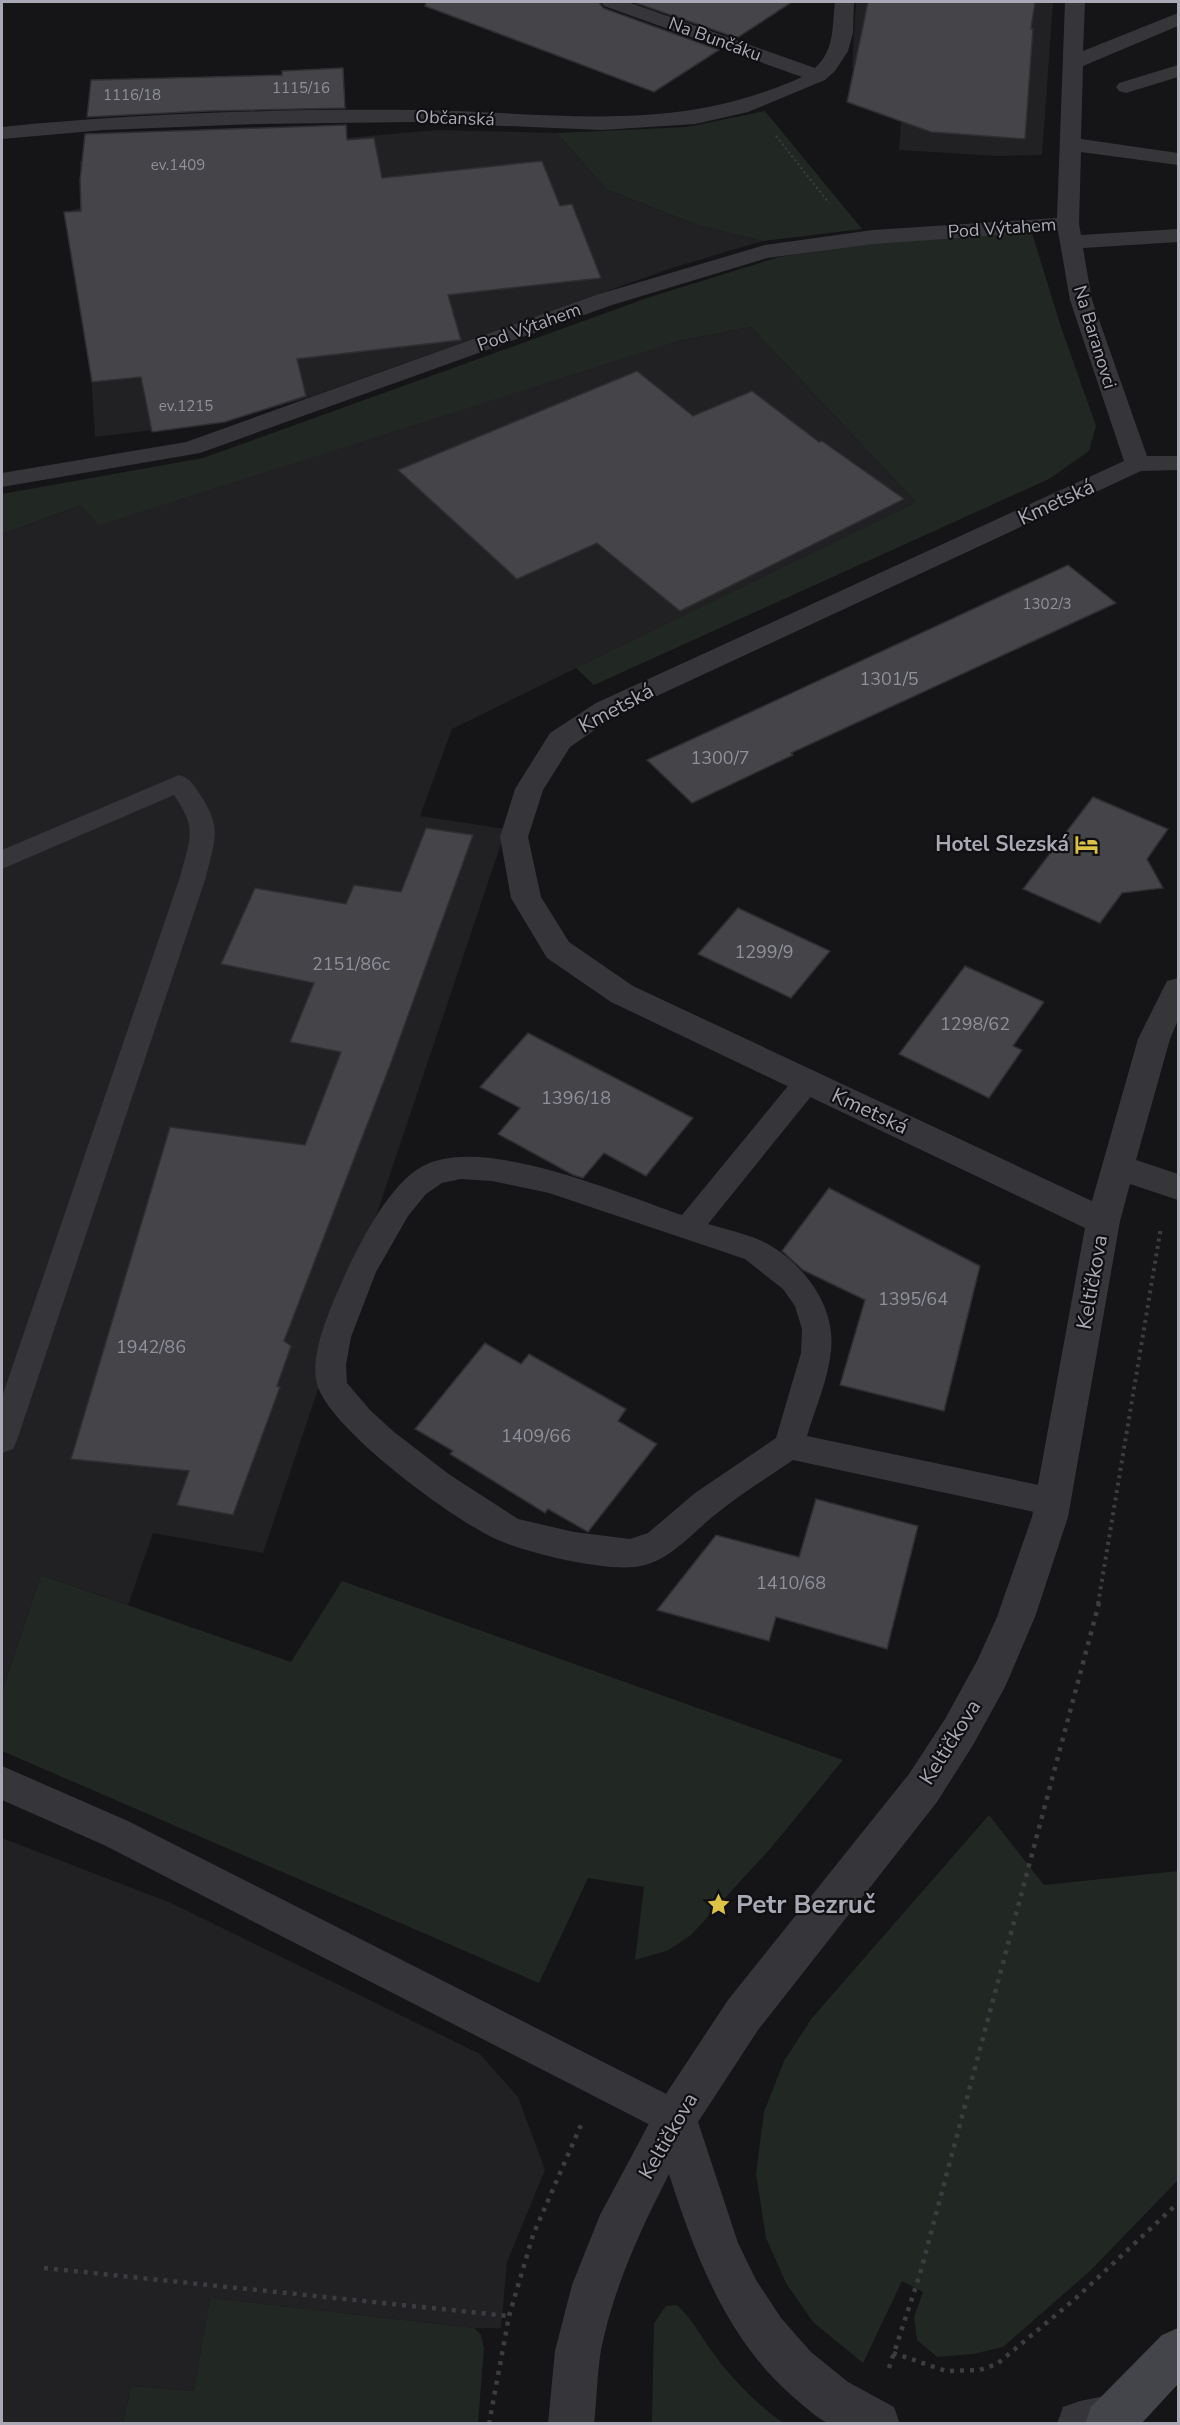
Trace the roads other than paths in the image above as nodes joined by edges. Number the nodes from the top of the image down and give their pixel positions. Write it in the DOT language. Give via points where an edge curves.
graph roads {
  1 [pos="611,2"];
  2 [pos="844,2"];
  3 [pos="1075,2"];
  4 [pos="1179,19"];
  5 [pos="1072,63"];
  6 [pos="1179,71"];
  7 [pos="818,76"];
  8 [pos="1125,87"];
  9 [pos="2,133"];
  10 [pos="1069,144"];
  11 [pos="1179,159"];
  12 [pos="1069,233"];
  13 [pos="1179,235"];
  14 [pos="1179,463"];
  15 [pos="1137,464"];
  16 [pos="2,480"];
  17 [pos="2,860"];
  18 [pos="1179,989"];
  19 [pos="807,1082"];
  20 [pos="1117,1167"];
  21 [pos="1174,1185"];
  22 [pos="1103,1221"];
  23 [pos="688,1228"];
  24 [pos="2,1440"];
  25 [pos="789,1446"];
  26 [pos="1053,1502"];
  27 [pos="2,1782"];
  28 [pos="675,2118"];
  29 [pos="1179,2351"];
  30 [pos="1101,2421"];
  31 [pos="876,2423"];
  32 [pos="571,2424"];
  1 -- 7 [label="street, Na Bunčáku"];
  2 -- 7 [label="street, Občanská" via="842,50"];
  3 -- 5 [label="street, Na Baranovci"];
  4 -- 5 [label="street"];
  5 -- 10 [label="street, Na Baranovci"];
  6 -- 8 [label="street"];
  7 -- 9 [label="street, Občanská" via="764,101 682,120 635,124 380,117 95,125"];
  10 -- 11 [label="street"];
  10 -- 12 [label="street, Na Baranovci"];
  12 -- 13 [label="street, Pod Výtahem"];
  12 -- 15 [label="street, Na Baranovci" via="1081,300"];
  12 -- 16 [label="street, Pod Výtahem" via="857,239 765,252 604,300 191,448"];
  14 -- 15 [label="street, Kmetská"];
  15 -- 19 [label="street, Kmetská" via="606,709 560,740 529,789 514,837 526,898 558,950 622,994"];
  17 -- 24 [label="lane" via="179,783 201,815 204,831 194,877"];
  18 -- 20 [label="street, Keltičkova" via="1154,1039"];
  19 -- 22 [label="street, Kmetská"];
  19 -- 23 [label="lane"];
  20 -- 21 [label="street"];
  20 -- 22 [label="street, Keltičkova"];
  22 -- 26 [label="street, Keltičkova"];
  23 -- 25 [label="lane" via="755,1251 792,1280 808,1302 817,1329 816,1353"];
  23 -- 25 [label="lane" via="516,1174 482,1170 435,1173 420,1180 406,1195 355,1283 331,1355 331,1382 337,1396 356,1417 470,1509 509,1530 609,1554 640,1553 659,1543 707,1503"];
  25 -- 26 [label="lane"];
  26 -- 28 [label="street, Keltičkova" via="1016,1617 992,1674 959,1732 882,1843 743,2015"];
  27 -- 28 [label="lane" via="116,1833"];
  28 -- 31 [label="street" via="724,2266 767,2341 801,2376 836,2402"];
  28 -- 32 [label="street, Keltičkova" via="616,2232 595,2285 578,2351"];
  29 -- 30 [label="street"];
}
